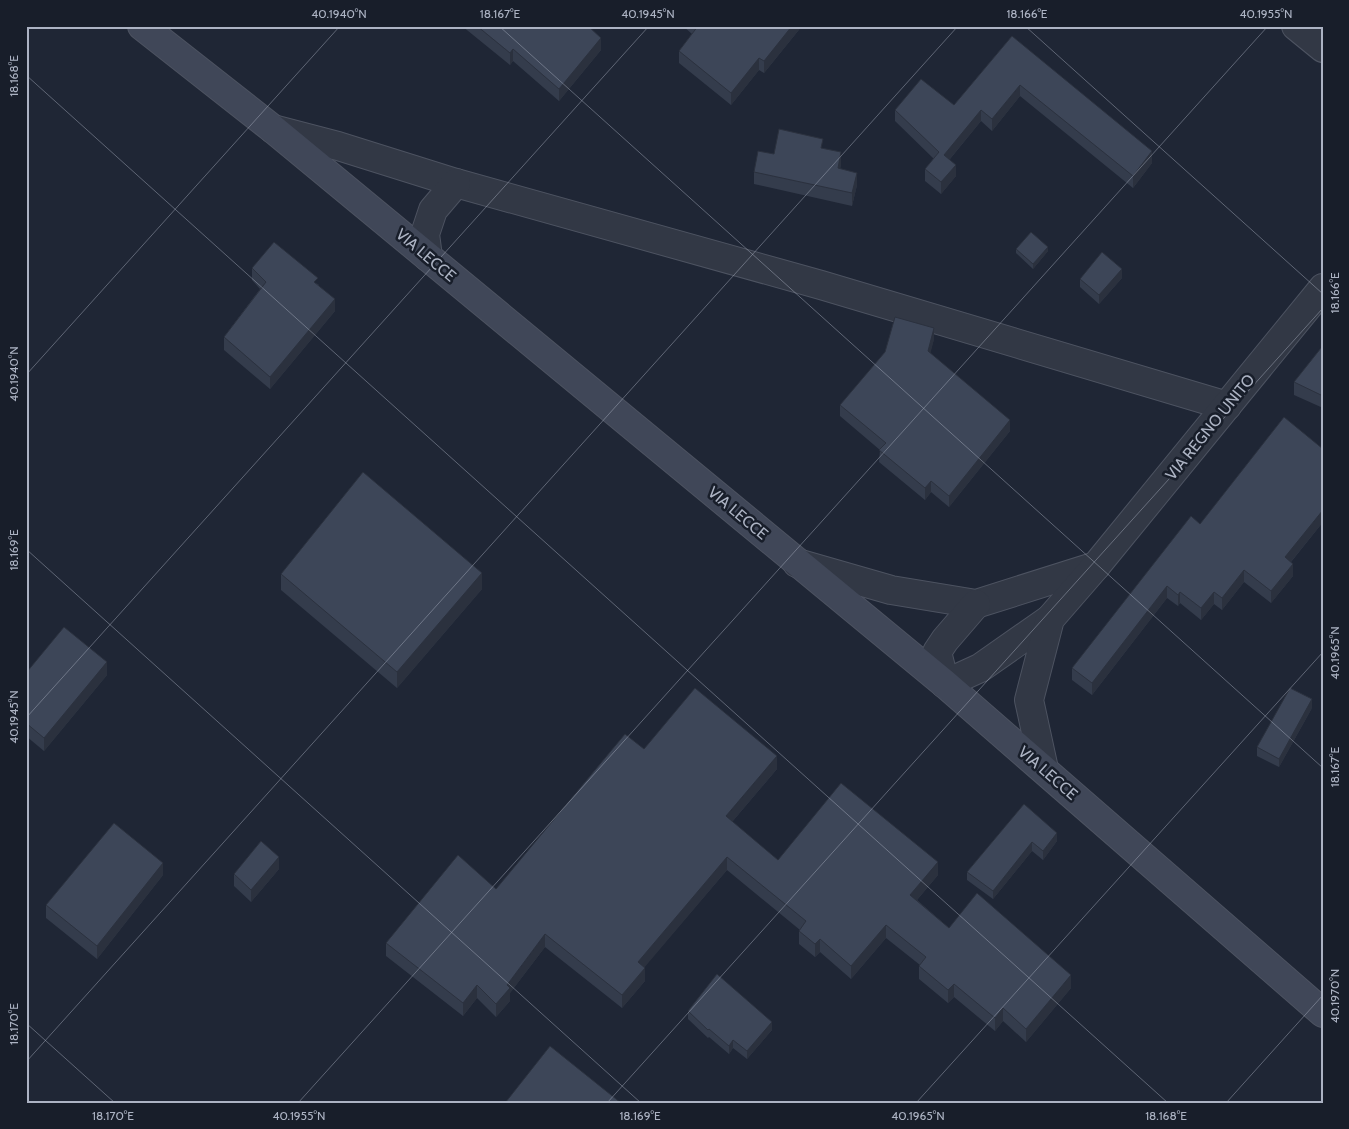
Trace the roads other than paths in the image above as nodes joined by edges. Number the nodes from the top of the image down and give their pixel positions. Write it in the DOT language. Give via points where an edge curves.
graph roads {
  1 [pos="142,26"];
  2 [pos="1296,26"];
  3 [pos="1323,48"];
  4 [pos="272,129"];
  5 [pos="456,183"];
  6 [pos="428,257"];
  7 [pos="1323,288"];
  8 [pos="1226,406"];
  9 [pos="798,563"];
  10 [pos="1096,566"];
  11 [pos="976,604"];
  12 [pos="1050,619"];
  13 [pos="945,684"];
  14 [pos="1044,769"];
  15 [pos="1323,1013"];
  1 -- 4 [label="main road, VIA LECCE"];
  2 -- 3 [label="street"];
  4 -- 5 [label="street"];
  4 -- 6 [label="main road, VIA LECCE"];
  5 -- 6 [label="street" via="433,210 425,234"];
  5 -- 8 [label="street" via="830,288"];
  6 -- 9 [label="main road, VIA LECCE"];
  7 -- 8 [label="street, VIA REGNO UNITO"];
  8 -- 10 [label="street, VIA REGNO UNITO"];
  9 -- 11 [label="street" via="891,590"];
  9 -- 13 [label="main road, VIA LECCE"];
  10 -- 11 [label="street"];
  10 -- 12 [label="street, VIA REGNO UNITO"];
  11 -- 13 [label="street" via="937,652"];
  12 -- 13 [label="street" via="980,668"];
  12 -- 14 [label="street" via="1029,700"];
  13 -- 14 [label="main road, VIA LECCE"];
  14 -- 15 [label="main road, VIA LECCE"];
}
